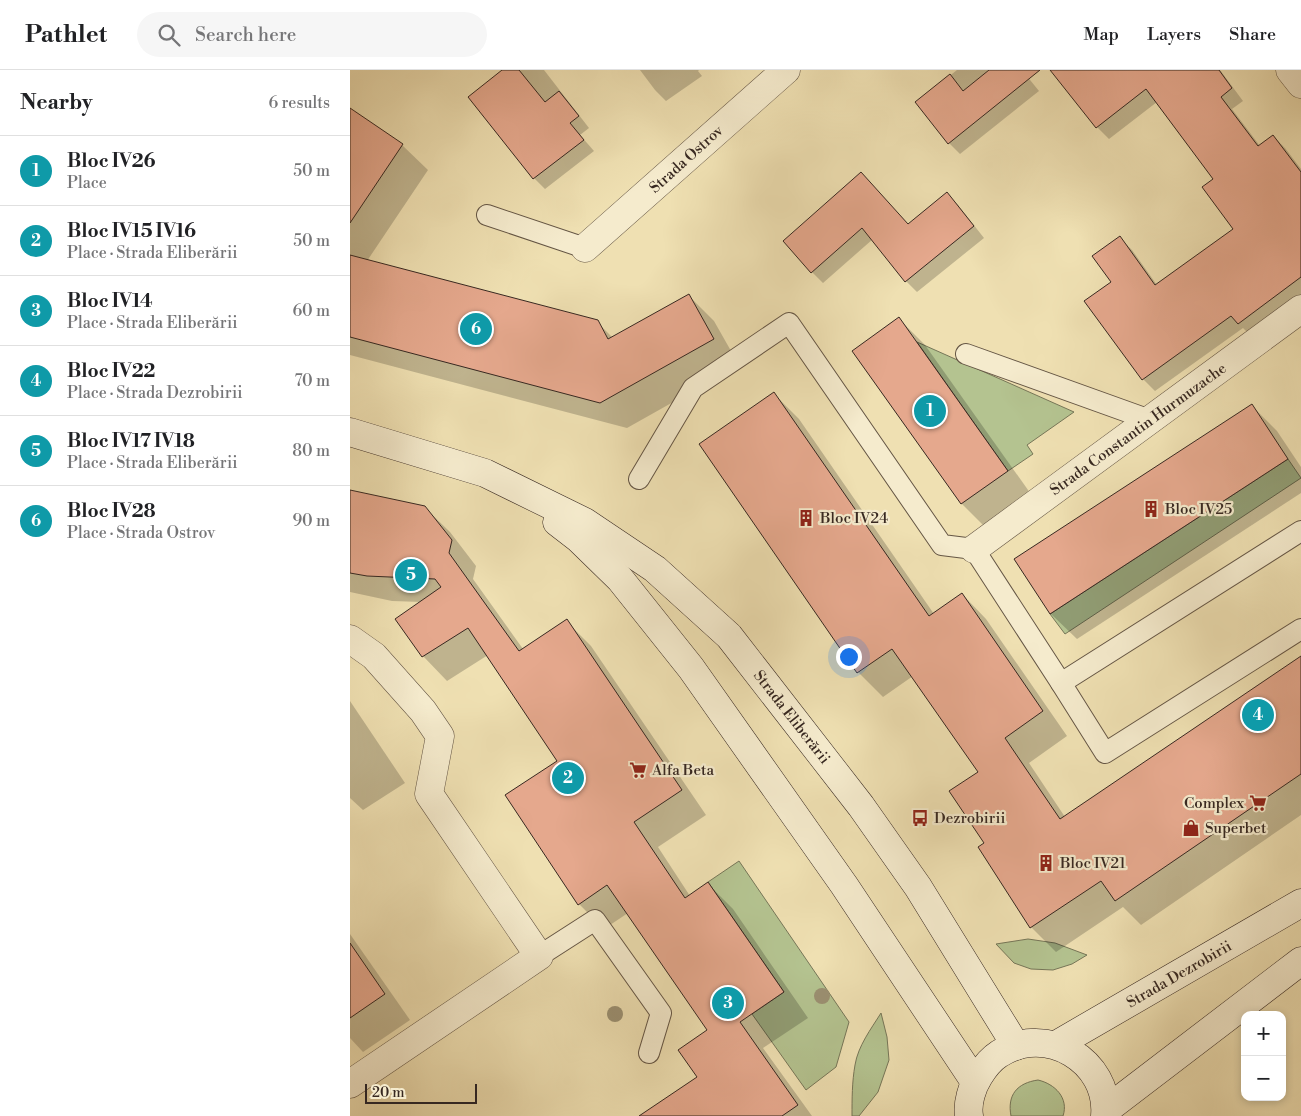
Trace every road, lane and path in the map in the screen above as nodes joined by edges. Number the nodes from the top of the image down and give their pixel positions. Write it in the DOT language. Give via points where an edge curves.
graph roads {
  1 [pos="786,70"];
  2 [pos="1290,70"];
  3 [pos="1301,84"];
  4 [pos="487,215"];
  5 [pos="585,248"];
  6 [pos="1301,309"];
  7 [pos="966,354"];
  8 [pos="1150,420"];
  9 [pos="350,432"];
  10 [pos="485,473"];
  11 [pos="639,479"];
  12 [pos="1301,531"];
  13 [pos="974,549"];
  14 [pos="1301,629"];
  15 [pos="350,639"];
  16 [pos="1061,683"];
  17 [pos="1301,903"];
  18 [pos="539,956"];
  19 [pos="1301,962"];
  20 [pos="1056,1045"];
  21 [pos="1016,1046"];
  22 [pos="649,1052"];
  23 [pos="975,1082"];
  24 [pos="350,1084"];
  25 [pos="1106,1113"];
  26 [pos="967,1115"];
  1 -- 5 [label="street, Strada Ostrov"];
  2 -- 3 [label="street"];
  4 -- 5 [label="lane"];
  6 -- 8 [label="street, Strada Constantin Hurmuzache"];
  7 -- 8 [label="lane"];
  8 -- 13 [label="street, Strada Constantin Hurmuzache"];
  9 -- 10 [label="street, Strada Eliberării"];
  10 -- 21 [label="street, Strada Eliberării" via="585,522 655,569 729,636 867,814 918,887"];
  10 -- 23 [label="street, Strada Eliberării" via="544,511 620,579 691,668 839,877"];
  11 -- 13 [label="lane" via="693,388 789,322 942,545"];
  12 -- 16 [label="lane"];
  13 -- 16 [label="lane"];
  14 -- 16 [label="lane" via="1105,753"];
  15 -- 18 [label="street" via="374,656 423,711 440,736 429,794"];
  17 -- 20 [label="street, Strada Dezrobirii"];
  18 -- 22 [label="lane" via="595,920 661,1013"];
  18 -- 24 [label="street"];
  19 -- 25 [label="street"];
  20 -- 21 [label="street" via="1036,1042"];
  20 -- 25 [label="street" via="1074,1053 1088,1065 1104,1096"];
  21 -- 23 [label="street" via="999,1054"];
  23 -- 26 [label="street"];
}
